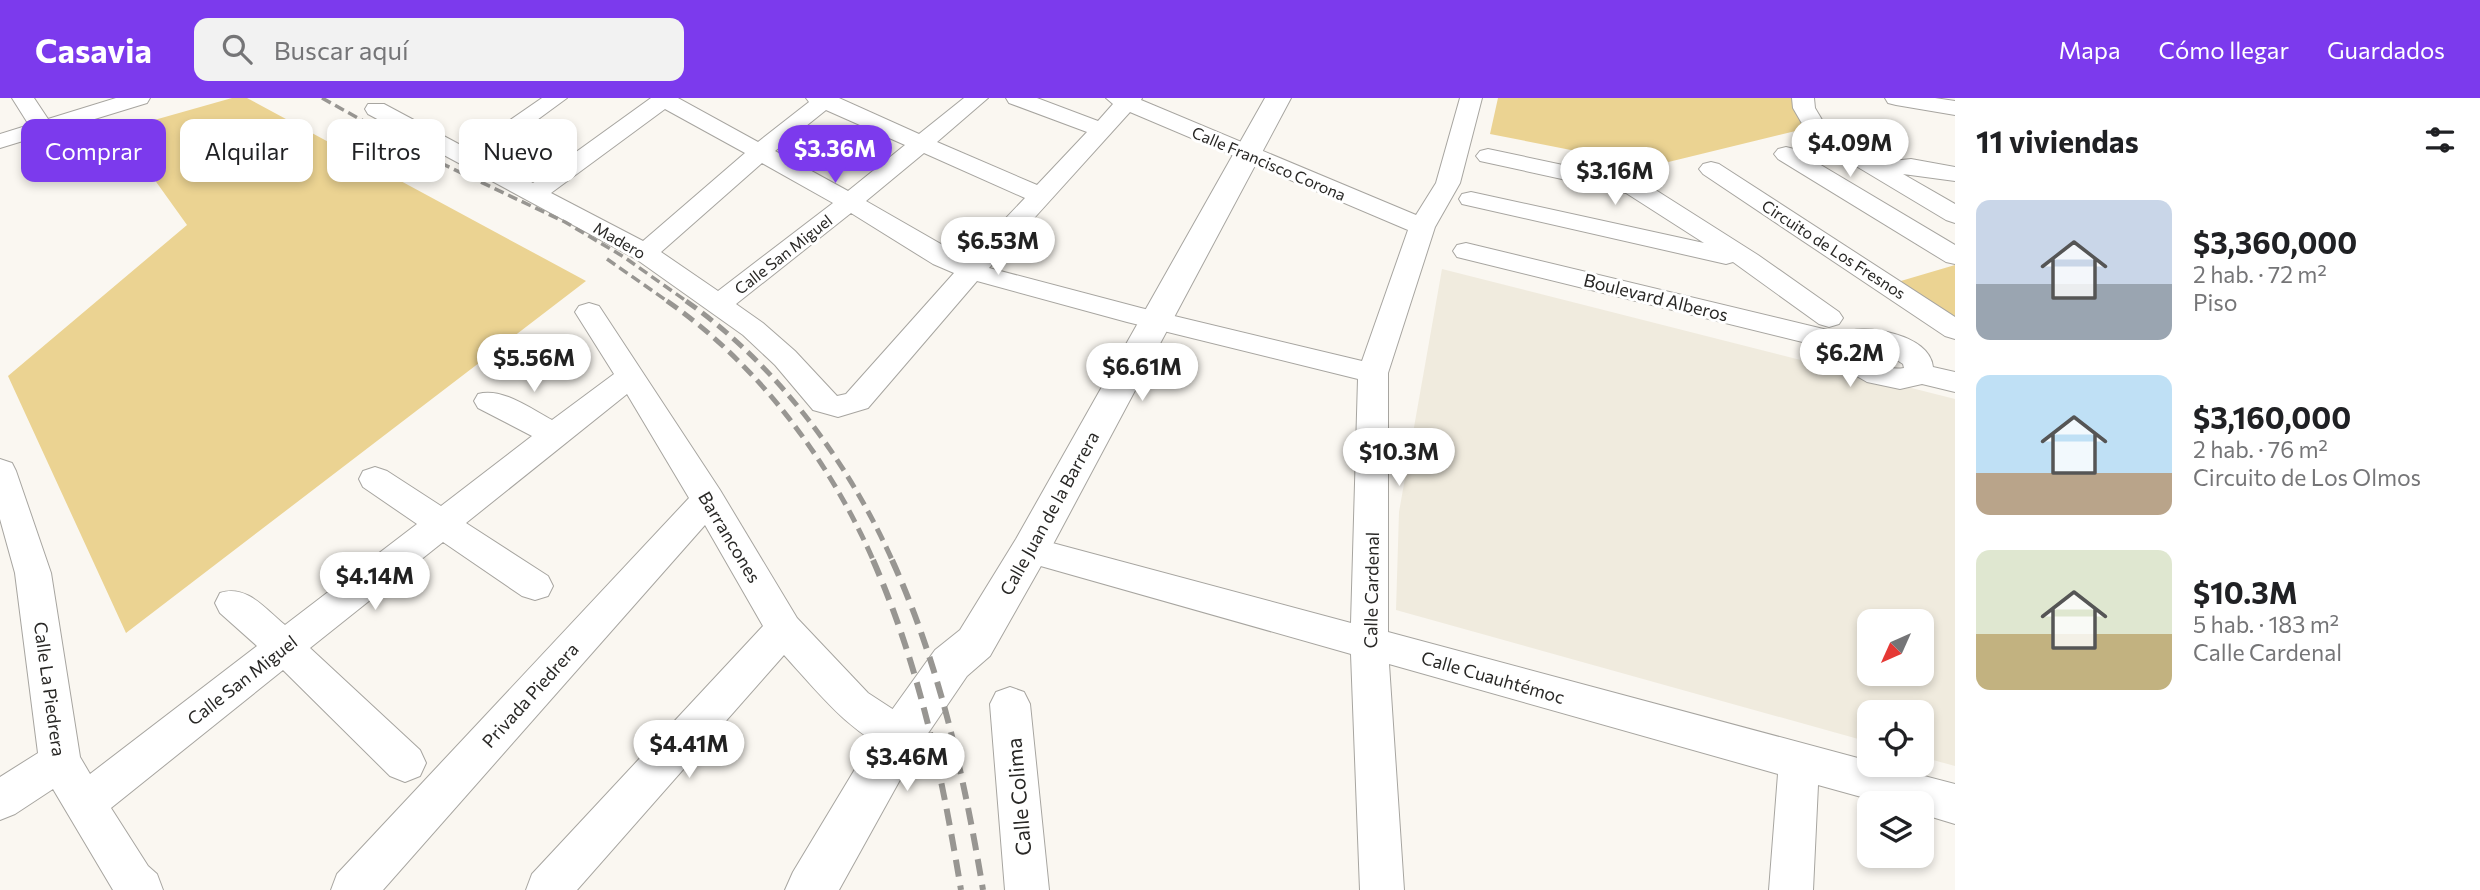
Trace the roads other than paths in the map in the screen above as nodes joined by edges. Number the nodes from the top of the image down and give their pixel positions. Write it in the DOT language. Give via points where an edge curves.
graph roads {
  1 [pos="23,98"];
  2 [pos="139,98"];
  3 [pos="977,98"];
  4 [pos="1017,98"];
  5 [pos="1259,98"];
  6 [pos="1278,98"];
  7 [pos="1471,98"];
  8 [pos="1803,98"];
  9 [pos="1823,98"];
  10 [pos="1896,98"];
  11 [pos="663,99"];
  12 [pos="823,99"];
  13 [pos="1125,99"];
  14 [pos="538,102"];
  15 [pos="1955,108"];
  16 [pos="376,109"];
  17 [pos="36,119"];
  18 [pos="70,119"];
  19 [pos="517,119"];
  20 [pos="1102,130"];
  21 [pos="21,134"];
  22 [pos="0,141"];
  23 [pos="920,142"];
  24 [pos="1238,151"];
  25 [pos="760,152"];
  26 [pos="459,154"];
  27 [pos="1786,154"];
  28 [pos="1488,156"];
  29 [pos="1887,169"];
  30 [pos="1711,170"];
  31 [pos="1955,174"];
  32 [pos="513,182"];
  33 [pos="535,193"];
  34 [pos="1041,196"];
  35 [pos="1471,199"];
  36 [pos="1955,200"];
  37 [pos="850,202"];
  38 [pos="1955,215"];
  39 [pos="1422,228"];
  40 [pos="1616,232"];
  41 [pos="1466,251"];
  42 [pos="645,253"];
  43 [pos="1955,256"];
  44 [pos="1749,261"];
  45 [pos="971,271"];
  46 [pos="1606,285"];
  47 [pos="719,304"];
  48 [pos="589,312"];
  49 [pos="1146,318"];
  50 [pos="1829,318"];
  51 [pos="1955,332"];
  52 [pos="1891,343"];
  53 [pos="1846,344"];
  54 [pos="1373,373"];
  55 [pos="1919,373"];
  56 [pos="630,376"];
  57 [pos="1955,383"];
  58 [pos="489,401"];
  59 [pos="555,435"];
  60 [pos="0,471"];
  61 [pos="375,479"];
  62 [pos="708,499"];
  63 [pos="440,524"];
  64 [pos="1030,550"];
  65 [pos="536,586"];
  66 [pos="233,603"];
  67 [pos="784,629"];
  68 [pos="1369,642"];
  69 [pos="285,647"];
  70 [pos="951,663"];
  71 [pos="1010,704"];
  72 [pos="900,736"];
  73 [pos="60,762"];
  74 [pos="405,763"];
  75 [pos="1799,763"];
  76 [pos="0,800"];
  77 [pos="84,804"];
  78 [pos="1955,804"];
  79 [pos="141,890"];
  80 [pos="353,890"];
  81 [pos="548,890"];
  82 [pos="811,890"];
  83 [pos="1027,890"];
  84 [pos="1382,890"];
  85 [pos="1791,890"];
  1 -- 17 [label="street"];
  2 -- 18 [label="street"];
  3 -- 23 [label="street, Calle San Miguel"];
  4 -- 20 [label="street"];
  5 -- 24 [label="main road, Calle Juan de la Barrera"];
  6 -- 24 [label="main road, Calle Juan de la Barrera"];
  7 -- 39 [label="street, Calle Cardenal" via="1448,183"];
  8 -- 29 [label="street" via="1819,134"];
  9 -- 29 [label="street" via="1836,129"];
  10 -- 15 [label="street"];
  11 -- 25 [label="street"];
  11 -- 33 [label="street"];
  12 -- 23 [label="street"];
  12 -- 25 [label="street"];
  13 -- 20 [label="street"];
  13 -- 24 [label="street, Calle Francisco Corona"];
  14 -- 19 [label="street"];
  16 -- 26 [label="street, Madero"];
  20 -- 34 [label="street"];
  21 -- 22 [label="street"];
  23 -- 34 [label="street"];
  23 -- 37 [label="street, Calle San Miguel"];
  24 -- 39 [label="street, Calle Francisco Corona"];
  24 -- 49 [label="main road, Calle Juan de la Barrera"];
  25 -- 37 [label="street"];
  25 -- 42 [label="street"];
  27 -- 43 [label="street"];
  28 -- 44 [label="street" via="1634,187"];
  29 -- 31 [label="street" via="1911,166"];
  29 -- 36 [label="street"];
  29 -- 38 [label="street"];
  30 -- 51 [label="street, Circuito de Los Fresnos"];
  32 -- 33 [label="street, Madero"];
  33 -- 42 [label="street, Madero"];
  34 -- 45 [label="street"];
  35 -- 40 [label="street"];
  37 -- 45 [label="street"];
  37 -- 47 [label="street, Calle San Miguel"];
  39 -- 54 [label="street, Calle Cardenal"];
  40 -- 44 [label="street"];
  40 -- 46 [label="street"];
  41 -- 46 [label="street, Boulevard Alberos"];
  42 -- 47 [label="street, Madero"];
  44 -- 50 [label="street"];
  45 -- 47 [label="street, Madero" via="857,401 838,407 824,403 785,358"];
  45 -- 49 [label="street"];
  46 -- 53 [label="street, Boulevard Alberos"];
  48 -- 56 [label="street, Barrancones"];
  49 -- 54 [label="street"];
  49 -- 64 [label="main road, Calle Juan de la Barrera"];
  49 -- 70 [label="main road, Calle Juan de la Barrera" via="954,634"];
  51 -- 52 [label="street, Circuito de Los Fresnos"];
  52 -- 53 [label="street" via="1868,337"];
  52 -- 55 [label="street" via="1918,361"];
  53 -- 55 [label="street" via="1849,357 1879,375 1904,379"];
  54 -- 68 [label="street, Calle Cardenal"];
  55 -- 57 [label="street"];
  56 -- 59 [label="street, Calle San Miguel"];
  56 -- 62 [label="street, Barrancones"];
  58 -- 59 [label="street"];
  59 -- 63 [label="street, Calle San Miguel"];
  60 -- 73 [label="street, Calle La Piedrera" via="33,573"];
  61 -- 63 [label="street"];
  62 -- 67 [label="street, Barrancones"];
  62 -- 80 [label="street, Privada Piedrera"];
  63 -- 65 [label="street"];
  63 -- 69 [label="street, Calle San Miguel"];
  64 -- 68 [label="street, Calle Cuauhtémoc"];
  64 -- 70 [label="main road, Calle Juan de la Barrera" via="975,643"];
  66 -- 69 [label="street"];
  67 -- 72 [label="street, Barrancones" via="854,705"];
  67 -- 81 [label="street"];
  68 -- 75 [label="street, Calle Cuauhtémoc"];
  68 -- 84 [label="street, Calle Cardenal"];
  69 -- 74 [label="street"];
  69 -- 77 [label="street, Calle San Miguel"];
  70 -- 72 [label="main road, Calle Juan de la Barrera"];
  71 -- 83 [label="street, Calle Colima"];
  72 -- 82 [label="main road, Calle Juan de la Barrera"];
  73 -- 76 [label="street"];
  73 -- 77 [label="street, Calle La Piedrera"];
  75 -- 78 [label="street, Calle Cuauhtémoc"];
  75 -- 85 [label="street"];
  77 -- 79 [label="street, Calle La Piedrera"];
}
